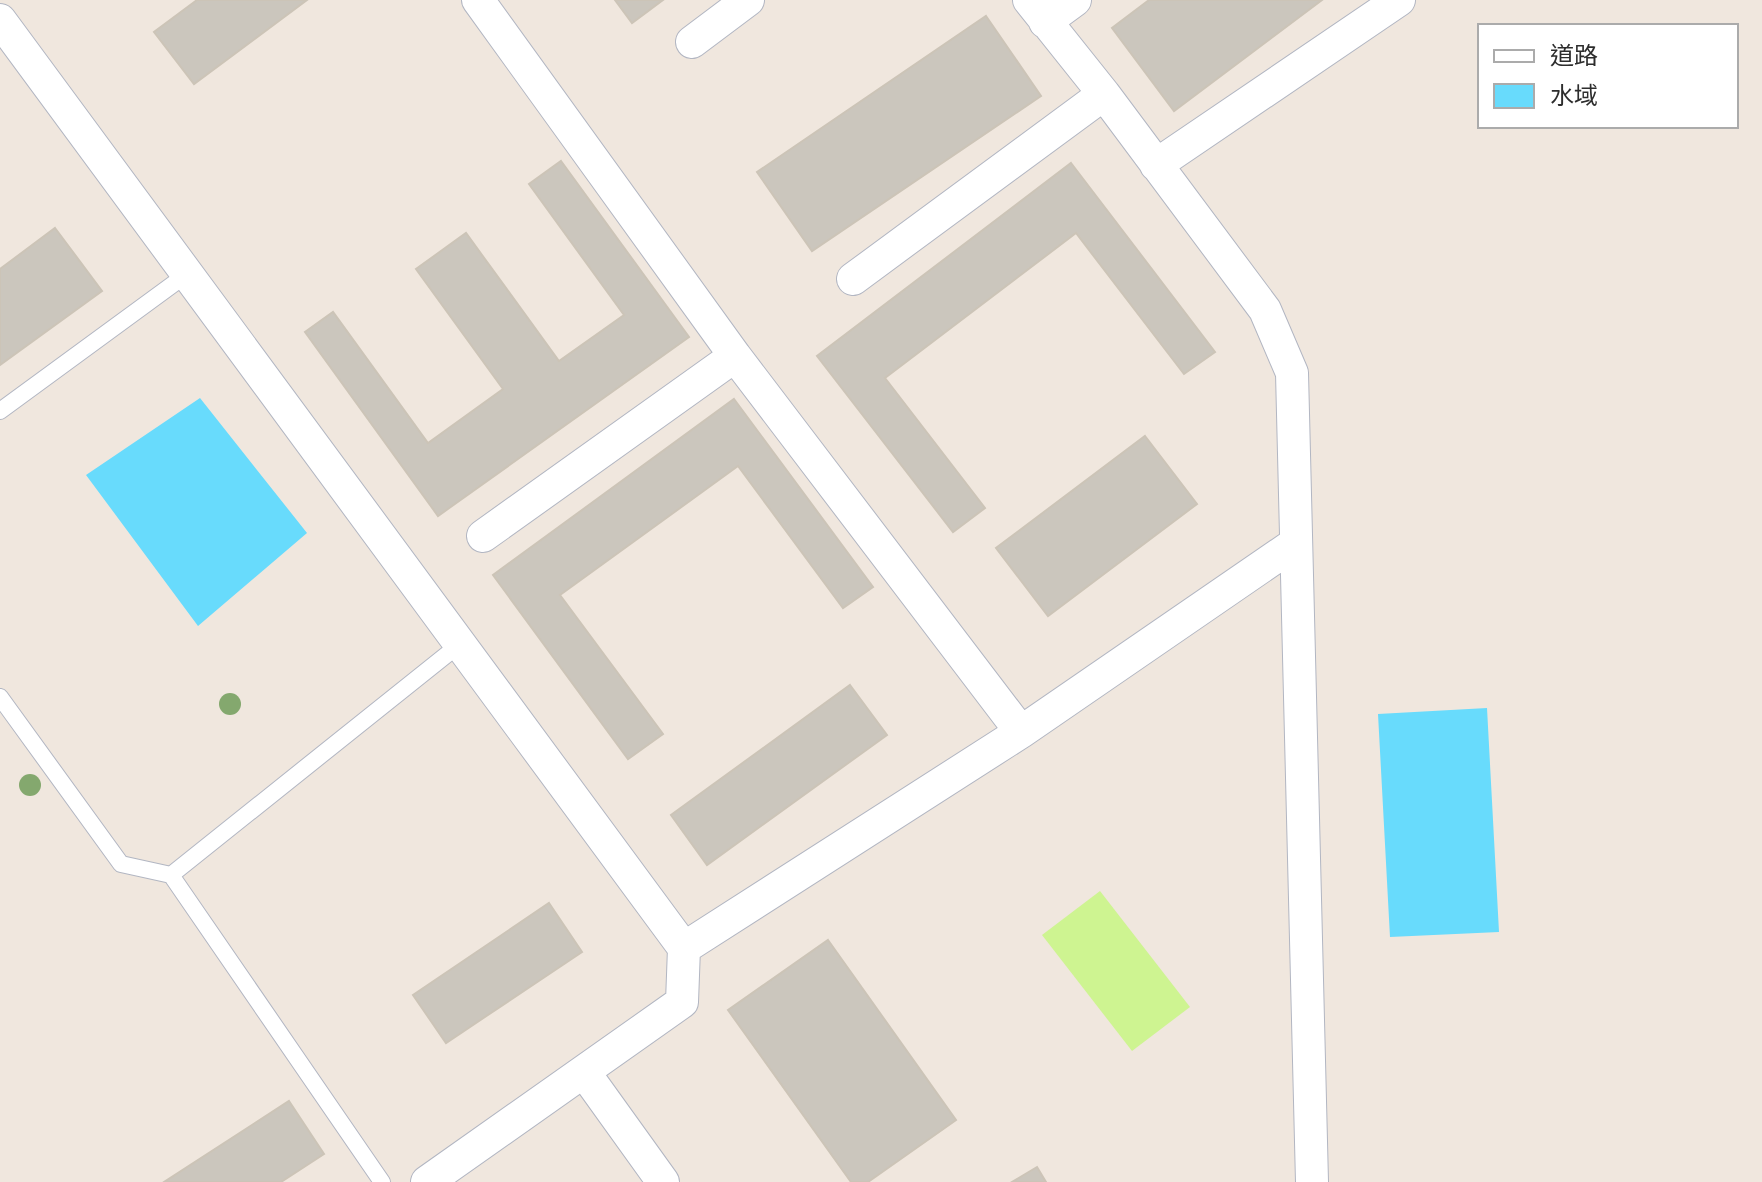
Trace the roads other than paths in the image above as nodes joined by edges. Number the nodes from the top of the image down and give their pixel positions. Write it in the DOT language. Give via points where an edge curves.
graph roads {
  1 [pos="478,0"];
  2 [pos="748,0"];
  3 [pos="1075,0"];
  4 [pos="1399,0"];
  5 [pos="1037,11"];
  6 [pos="0,20"];
  7 [pos="692,42"];
  8 [pos="1104,94"];
  9 [pos="1156,165"];
  10 [pos="187,274"];
  11 [pos="853,279"];
  12 [pos="735,356"];
  13 [pos="0,411"];
  14 [pos="483,536"];
  15 [pos="1296,543"];
  16 [pos="460,644"];
  17 [pos="0,697"];
  18 [pos="1021,732"];
  19 [pos="171,875"];
  20 [pos="684,948"];
  21 [pos="584,1072"];
  22 [pos="382,1182"];
  23 [pos="427,1182"];
  24 [pos="663,1182"];
  25 [pos="1312,1182"];
  1 -- 12 [label="street"];
  2 -- 7 [label="street"];
  3 -- 5 [label="street"];
  4 -- 9 [label="street"];
  5 -- 8 [label="street"];
  6 -- 10 [label="street"];
  8 -- 9 [label="street"];
  8 -- 11 [label="street"];
  9 -- 15 [label="street" via="1265,310 1292,373"];
  10 -- 13 [label="lane"];
  10 -- 16 [label="street"];
  12 -- 14 [label="street"];
  12 -- 18 [label="street"];
  15 -- 18 [label="street"];
  15 -- 25 [label="street"];
  16 -- 19 [label="lane"];
  16 -- 20 [label="street"];
  17 -- 19 [label="lane" via="121,864"];
  18 -- 20 [label="street"];
  19 -- 22 [label="lane"];
  20 -- 21 [label="street" via="682,1002"];
  21 -- 23 [label="street"];
  21 -- 24 [label="street"];
}
